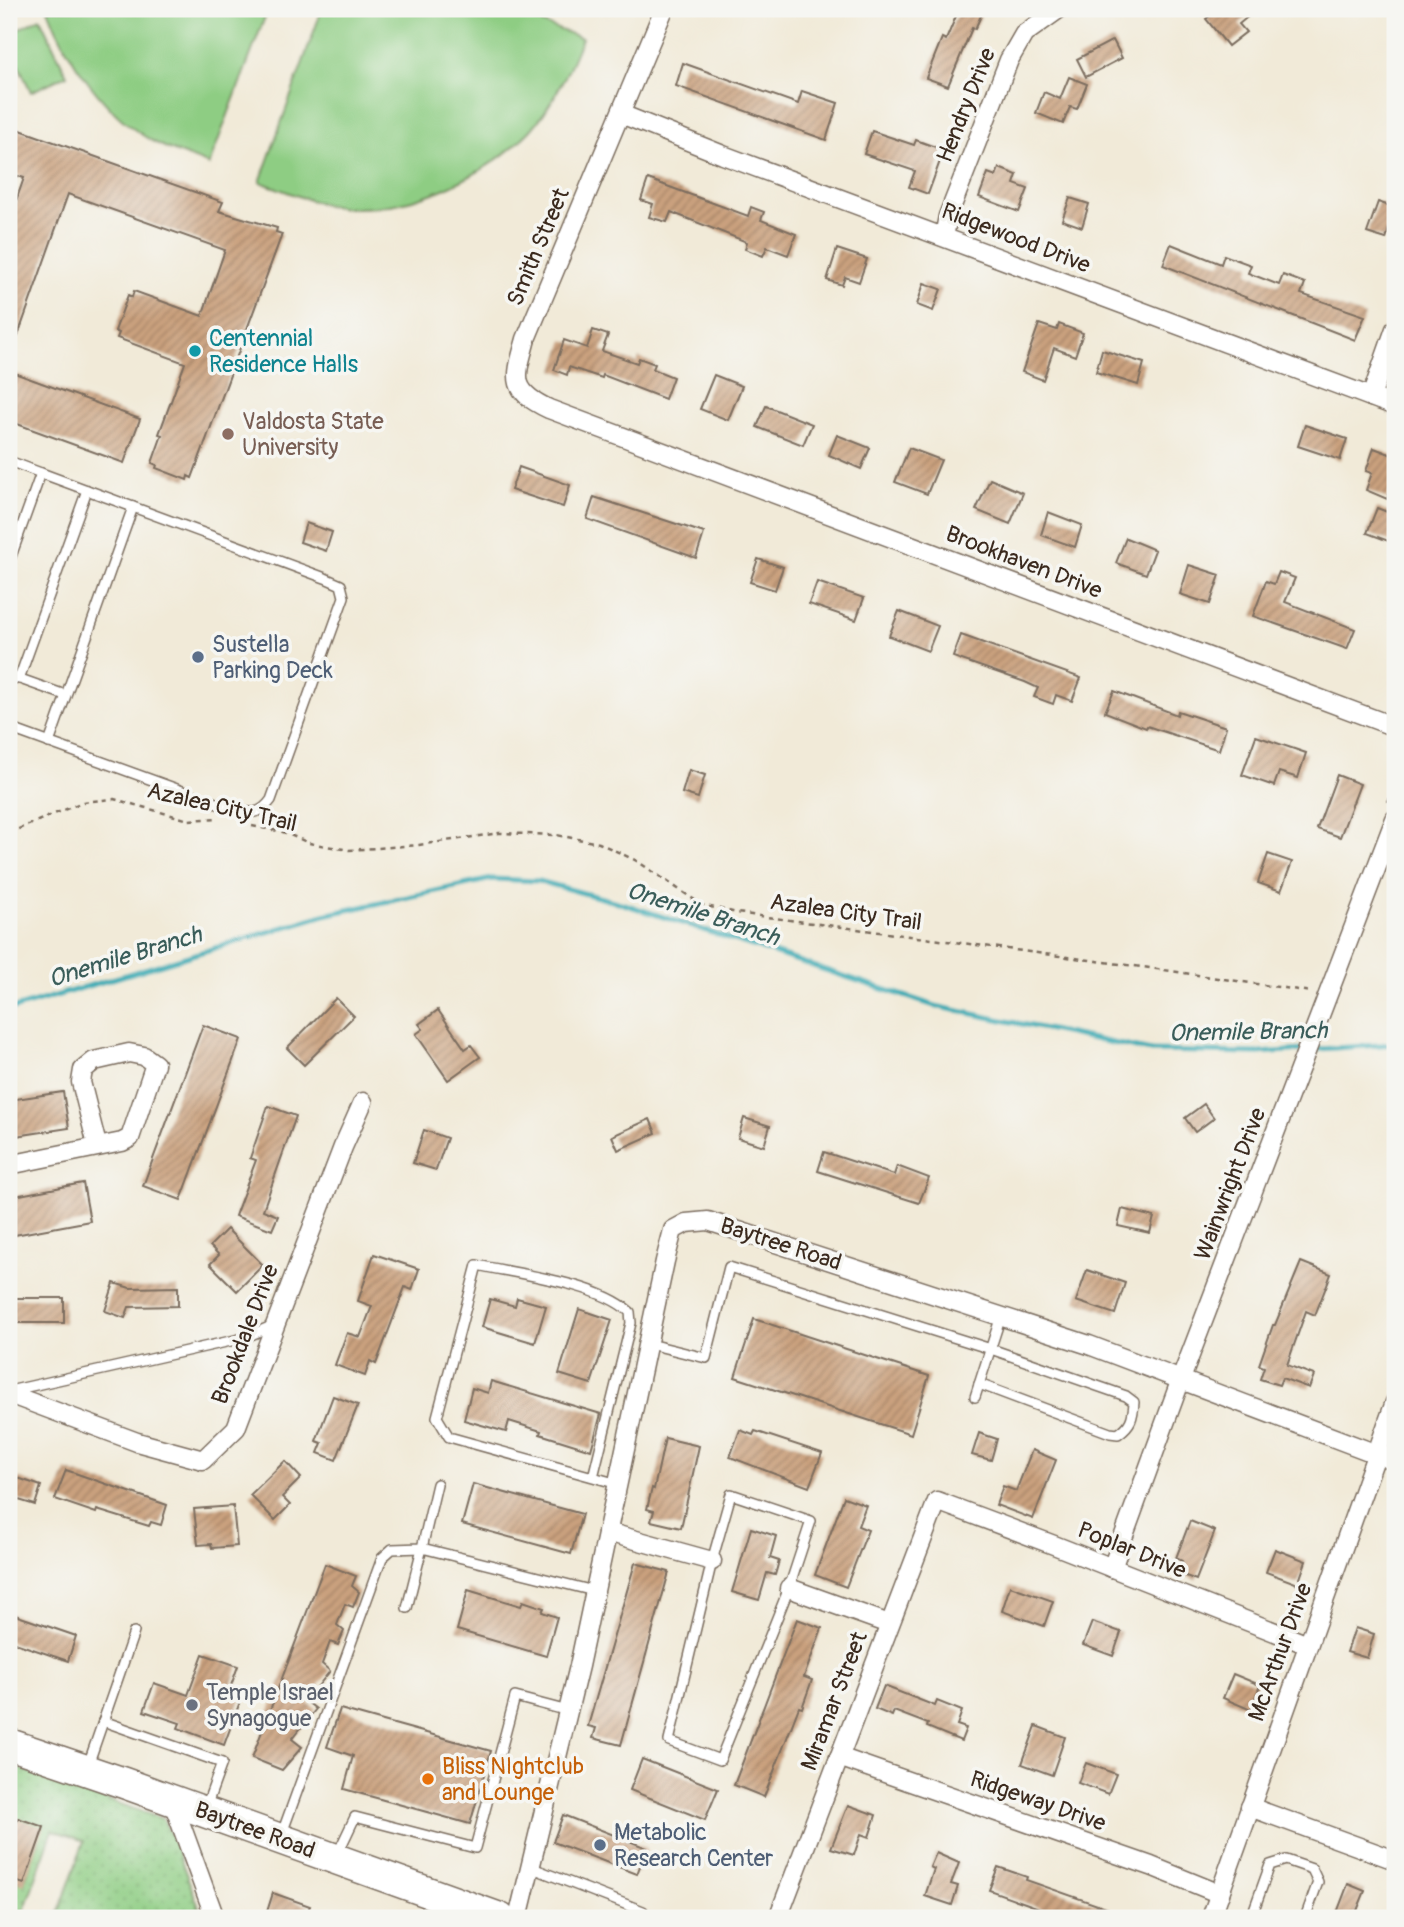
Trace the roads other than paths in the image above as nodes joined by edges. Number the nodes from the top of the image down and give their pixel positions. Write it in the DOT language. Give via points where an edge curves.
graph roads {
  1 [pos="1059,9"];
  2 [pos="658,11"];
  3 [pos="621,114"];
  4 [pos="944,237"];
  5 [pos="1395,329"];
  6 [pos="1371,397"];
  7 [pos="1395,406"];
  8 [pos="635,442"];
  9 [pos="9,461"];
  10 [pos="41,473"];
  11 [pos="88,490"];
  12 [pos="133,507"];
  13 [pos="9,562"];
  14 [pos="9,675"];
  15 [pos="19,678"];
  16 [pos="65,695"];
  17 [pos="1395,727"];
  18 [pos="9,728"];
  19 [pos="49,743"];
  20 [pos="1391,813"];
  21 [pos="363,1102"];
  22 [pos="97,1145"];
  23 [pos="9,1165"];
  24 [pos="1001,1316"];
  25 [pos="276,1325"];
  26 [pos="649,1344"];
  27 [pos="991,1349"];
  28 [pos="1181,1379"];
  29 [pos="979,1384"];
  30 [pos="9,1392"];
  31 [pos="975,1397"];
  32 [pos="1395,1402"];
  33 [pos="1377,1453"];
  34 [pos="1395,1461"];
  35 [pos="593,1477"];
  36 [pos="437,1484"];
  37 [pos="618,1484"];
  38 [pos="937,1501"];
  39 [pos="607,1532"];
  40 [pos="422,1548"];
  41 [pos="712,1561"];
  42 [pos="1112,1568"];
  43 [pos="789,1588"];
  44 [pos="594,1591"];
  45 [pos="407,1608"];
  46 [pos="889,1625"];
  47 [pos="134,1632"];
  48 [pos="1308,1645"];
  49 [pos="568,1711"];
  50 [pos="103,1721"];
  51 [pos="9,1744"];
  52 [pos="839,1756"];
  53 [pos="87,1770"];
  54 [pos="172,1800"];
  55 [pos="1250,1807"];
  56 [pos="204,1812"];
  57 [pos="280,1839"];
  58 [pos="335,1859"];
  59 [pos="1395,1860"];
  60 [pos="530,1867"];
  61 [pos="1220,1894"];
  62 [pos="643,1911"];
  63 [pos="482,1915"];
  64 [pos="215,1918"];
  65 [pos="518,1918"];
  66 [pos="778,1918"];
  67 [pos="1211,1918"];
  68 [pos="1251,1918"];
  69 [pos="1305,1918"];
  1 -- 4 [label="street, Hendry Drive" via="1024,34 1009,60"];
  2 -- 3 [label="street, Smith Street"];
  3 -- 4 [label="street, Ridgewood Drive"];
  3 -- 8 [label="street, Smith Street" via="526,340 516,376 523,394 537,404"];
  4 -- 6 [label="street, Ridgewood Drive"];
  5 -- 6 [label="street"];
  6 -- 7 [label="street, Ridgewood Drive"];
  8 -- 17 [label="street, Brookhaven Drive"];
  9 -- 10 [label="lane"];
  10 -- 11 [label="lane"];
  10 -- 13 [label="lane"];
  11 -- 12 [label="lane"];
  11 -- 15 [label="lane"];
  12 -- 16 [label="lane"];
  12 -- 19 [label="lane" via="341,586 344,597 264,809 252,813 229,808"];
  14 -- 15 [label="lane"];
  15 -- 16 [label="lane"];
  16 -- 19 [label="lane"];
  18 -- 19 [label="lane"];
  20 -- 28 [label="street, Wainwright Drive"];
  21 -- 25 [label="street, Brookdale Drive"];
  22 -- 22 [label="street" via="80,1082 83,1070 94,1061 129,1053 144,1056 155,1064 130,1138"];
  22 -- 23 [label="street"];
  24 -- 26 [label="street, Baytree Road" via="708,1221 686,1223 673,1230"];
  24 -- 27 [label="lane"];
  24 -- 28 [label="street, Baytree Road"];
  25 -- 30 [label="lane" via="244,1338"];
  25 -- 30 [label="street, Brookdale Drive" via="236,1428 203,1460 137,1442"];
  26 -- 27 [label="lane" via="706,1357 729,1267"];
  26 -- 37 [label="street, Baytree Road"];
  27 -- 29 [label="lane"];
  27 -- 29 [label="lane" via="1126,1395 1134,1402 1133,1415 1129,1426 1118,1434 1110,1433"];
  28 -- 33 [label="street, Baytree Road"];
  28 -- 42 [label="street, Wainwright Drive"];
  29 -- 31 [label="lane"];
  32 -- 33 [label="street, McArthur Drive"];
  33 -- 34 [label="street, Baytree Road"];
  33 -- 48 [label="street, McArthur Drive"];
  35 -- 35 [label="lane" via="630,1312 621,1304 573,1286 477,1265 438,1417 441,1425 449,1437"];
  35 -- 37 [label="lane"];
  36 -- 40 [label="lane"];
  37 -- 39 [label="street, Baytree Road"];
  38 -- 42 [label="street, Poplar Drive"];
  38 -- 46 [label="street, Miramar Street"];
  39 -- 41 [label="street"];
  39 -- 44 [label="street, Baytree Road"];
  40 -- 44 [label="lane"];
  40 -- 45 [label="lane"];
  40 -- 57 [label="lane" via="392,1549 382,1558"];
  41 -- 43 [label="lane" via="732,1494 811,1521"];
  41 -- 43 [label="lane" via="669,1741 720,1760"];
  42 -- 48 [label="street, Poplar Drive"];
  43 -- 46 [label="street"];
  44 -- 49 [label="street, Baytree Road"];
  46 -- 52 [label="street, Miramar Street"];
  47 -- 50 [label="lane"];
  48 -- 55 [label="street, McArthur Drive"];
  49 -- 58 [label="lane" via="515,1697 475,1848 355,1817"];
  49 -- 60 [label="street, Baytree Road"];
  50 -- 53 [label="lane"];
  50 -- 56 [label="lane" via="222,1763"];
  51 -- 53 [label="main road, Baytree Road"];
  52 -- 61 [label="street, Ridgeway Drive"];
  52 -- 66 [label="street, Miramar Street"];
  53 -- 54 [label="main road, Baytree Road"];
  54 -- 56 [label="main road, Baytree Road"];
  54 -- 64 [label="street"];
  55 -- 59 [label="street"];
  55 -- 61 [label="street, McArthur Drive"];
  56 -- 57 [label="main road, Baytree Road"];
  57 -- 58 [label="main road, Baytree Road"];
  58 -- 63 [label="main road, Baytree Road"];
  60 -- 62 [label="lane"];
  60 -- 65 [label="street, Baytree Road"];
  61 -- 67 [label="street, McArthur Drive"];
  68 -- 69 [label="lane" via="1270,1865 1286,1860 1312,1869 1318,1881"];
}
